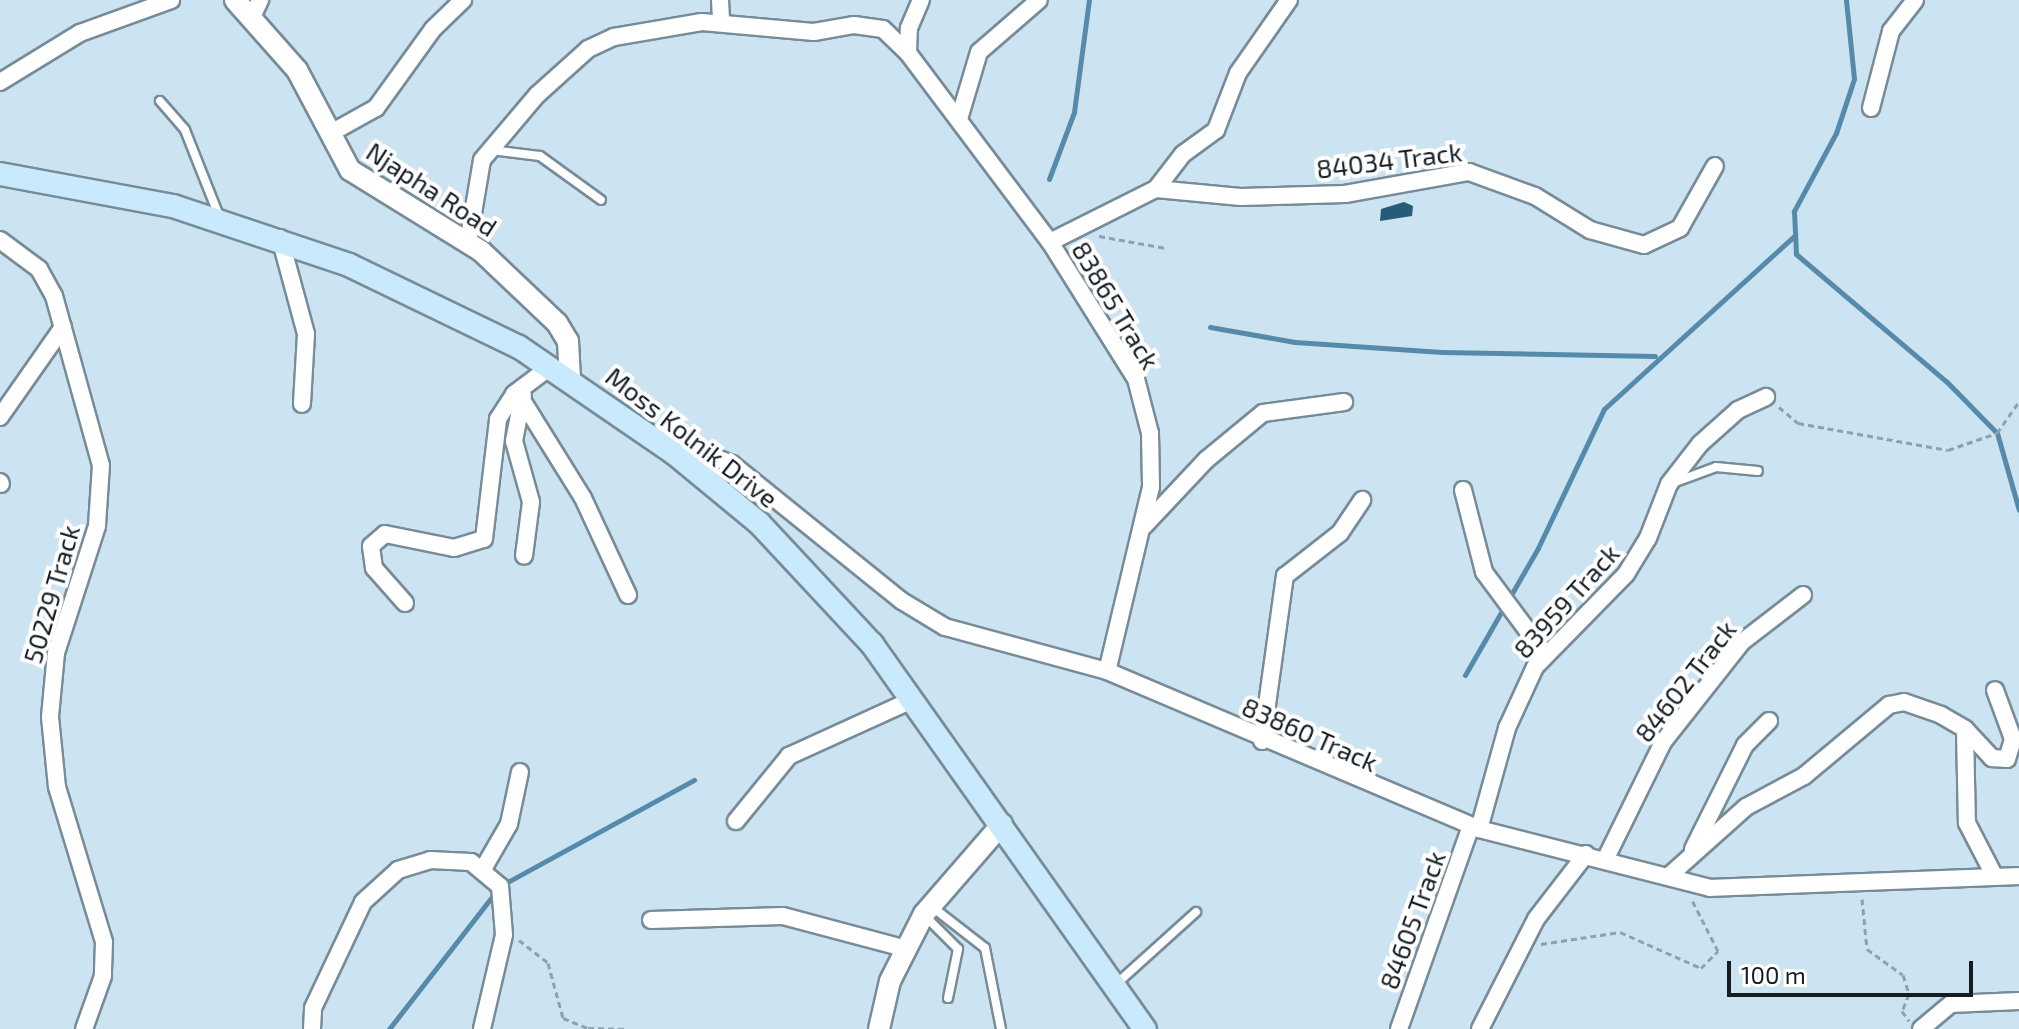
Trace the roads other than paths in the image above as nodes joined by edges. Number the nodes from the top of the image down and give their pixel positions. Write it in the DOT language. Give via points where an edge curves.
graph roads {
  1 [pos="171,0"];
  2 [pos="235,0"];
  3 [pos="463,0"];
  4 [pos="720,0"];
  5 [pos="921,0"];
  6 [pos="1039,0"];
  7 [pos="1289,0"];
  8 [pos="1915,0"];
  9 [pos="257,7"];
  10 [pos="721,22"];
  11 [pos="908,53"];
  12 [pos="0,82"];
  13 [pos="160,101"];
  14 [pos="1871,108"];
  15 [pos="959,119"];
  16 [pos="329,134"];
  17 [pos="490,149"];
  18 [pos="1715,166"];
  19 [pos="0,174"];
  20 [pos="1156,189"];
  21 [pos="601,200"];
  22 [pos="221,219"];
  23 [pos="280,238"];
  24 [pos="0,240"];
  25 [pos="1050,242"];
  26 [pos="468,243"];
  27 [pos="63,327"];
  28 [pos="550,367"];
  29 [pos="570,379"];
  30 [pos="528,383"];
  31 [pos="1766,397"];
  32 [pos="522,400"];
  33 [pos="1344,402"];
  34 [pos="302,404"];
  35 [pos="0,417"];
  36 [pos="644,431"];
  37 [pos="1758,471"];
  38 [pos="1667,489"];
  39 [pos="1463,490"];
  40 [pos="1362,500"];
  41 [pos="1143,527"];
  42 [pos="524,556"];
  43 [pos="628,595"];
  44 [pos="1803,595"];
  45 [pos="405,603"];
  46 [pos="1545,654"];
  47 [pos="1107,671"];
  48 [pos="1995,690"];
  49 [pos="914,699"];
  50 [pos="1769,721"];
  51 [pos="1965,729"];
  52 [pos="1262,741"];
  53 [pos="520,772"];
  54 [pos="736,821"];
  55 [pos="1002,824"];
  56 [pos="1475,828"];
  57 [pos="1586,854"];
  58 [pos="1606,858"];
  59 [pos="1686,862"];
  60 [pos="483,869"];
  61 [pos="1994,875"];
  62 [pos="1674,876"];
  63 [pos="2019,876"];
  64 [pos="927,910"];
  65 [pos="1196,912"];
  66 [pos="651,920"];
  67 [pos="903,948"];
  68 [pos="1114,985"];
  69 [pos="948,998"];
  70 [pos="2019,1001"];
  71 [pos="84,1029"];
  72 [pos="312,1029"];
  73 [pos="482,1029"];
  74 [pos="879,1029"];
  75 [pos="1001,1029"];
  76 [pos="1145,1029"];
  77 [pos="1399,1029"];
  78 [pos="1480,1029"];
  79 [pos="1921,1029"];
  1 -- 12 [label="street" via="80,33"];
  2 -- 9 [label="street, Njapha Road"];
  3 -- 16 [label="street" via="433,29 376,108"];
  4 -- 10 [label="street"];
  5 -- 11 [label="street"];
  6 -- 15 [label="street" via="979,52"];
  7 -- 20 [label="street" via="1238,73 1216,130 1183,154"];
  8 -- 14 [label="street" via="1891,31"];
  9 -- 16 [label="street, Njapha Road"];
  10 -- 11 [label="street, 83865 Track" via="814,32 872,26"];
  10 -- 17 [label="street, 83865 Track" via="614,37 588,49"];
  11 -- 15 [label="street, 83865 Track"];
  13 -- 22 [label="lane" via="185,130"];
  15 -- 25 [label="street, 83865 Track"];
  16 -- 26 [label="street, Njapha Road" via="359,178"];
  17 -- 21 [label="lane" via="540,156"];
  17 -- 26 [label="street" via="474,182"];
  18 -- 20 [label="street, 84034 Track" via="1680,228 1644,245 1613,240 1535,196 1469,172 1345,194 1241,197"];
  19 -- 22 [label="main road, Moss Kolnik Drive" via="132,196"];
  20 -- 25 [label="street"];
  22 -- 23 [label="main road, Moss Kolnik Drive"];
  23 -- 28 [label="main road, Moss Kolnik Drive" via="457,313"];
  23 -- 34 [label="street" via="306,334"];
  24 -- 27 [label="street, 50229 Track" via="39,269"];
  25 -- 41 [label="street, 83865 Track" via="1136,379 1152,455"];
  26 -- 29 [label="street, Njapha Road" via="557,323 568,341"];
  27 -- 35 [label="street"];
  27 -- 71 [label="street, 50229 Track" via="103,486 50,693 57,787 104,942 103,976"];
  28 -- 29 [label="main road, Moss Kolnik Drive"];
  28 -- 30 [label="street"];
  29 -- 36 [label="main road, Moss Kolnik Drive"];
  30 -- 32 [label="street"];
  30 -- 45 [label="street" via="503,405 498,419 484,539 454,548 385,534 371,546 374,568"];
  31 -- 38 [label="street, 83959 Track" via="1738,410 1708,436"];
  32 -- 42 [label="street" via="514,441 531,502"];
  32 -- 43 [label="street" via="583,498"];
  33 -- 41 [label="street" via="1263,413 1206,460"];
  36 -- 47 [label="street, 83860 Track" via="732,464 902,601 945,627"];
  36 -- 49 [label="main road, Moss Kolnik Drive" via="795,558"];
  37 -- 38 [label="lane" via="1699,471"];
  38 -- 46 [label="street, 83959 Track" via="1637,559"];
  39 -- 46 [label="street" via="1484,572"];
  40 -- 52 [label="street" via="1340,533 1285,576"];
  41 -- 47 [label="street, 83865 Track"];
  44 -- 58 [label="street, 84602 Track" via="1742,642 1663,742"];
  46 -- 56 [label="street, 83959 Track" via="1514,708"];
  47 -- 52 [label="street, 83860 Track"];
  48 -- 51 [label="street" via="2013,739 2011,755 1998,761"];
  49 -- 54 [label="street" via="789,756"];
  49 -- 55 [label="main road, Moss Kolnik Drive"];
  50 -- 59 [label="street" via="1745,745"];
  51 -- 59 [label="street" via="1910,704 1889,705 1804,776 1746,807"];
  51 -- 61 [label="street" via="1967,823"];
  52 -- 56 [label="street, 83860 Track"];
  53 -- 60 [label="street" via="509,824"];
  55 -- 64 [label="street"];
  55 -- 68 [label="main road, Moss Kolnik Drive"];
  56 -- 57 [label="street, 83860 Track"];
  56 -- 77 [label="street, 84605 Track"];
  57 -- 58 [label="street, 83860 Track"];
  57 -- 78 [label="street" via="1548,900"];
  58 -- 62 [label="street, 83860 Track"];
  59 -- 62 [label="street"];
  60 -- 72 [label="street" via="463,860 419,860 387,877 363,902 313,1008"];
  60 -- 73 [label="street" via="500,886 505,920"];
  61 -- 62 [label="street, 83860 Track" via="1741,889"];
  61 -- 63 [label="street, 83860 Track"];
  64 -- 67 [label="street"];
  64 -- 69 [label="lane" via="958,949"];
  64 -- 75 [label="lane" via="985,948"];
  65 -- 68 [label="lane"];
  66 -- 67 [label="street" via="783,916"];
  67 -- 74 [label="street"];
  68 -- 76 [label="main road, Moss Kolnik Drive"];
  70 -- 79 [label="street" via="1951,1004"];
}
